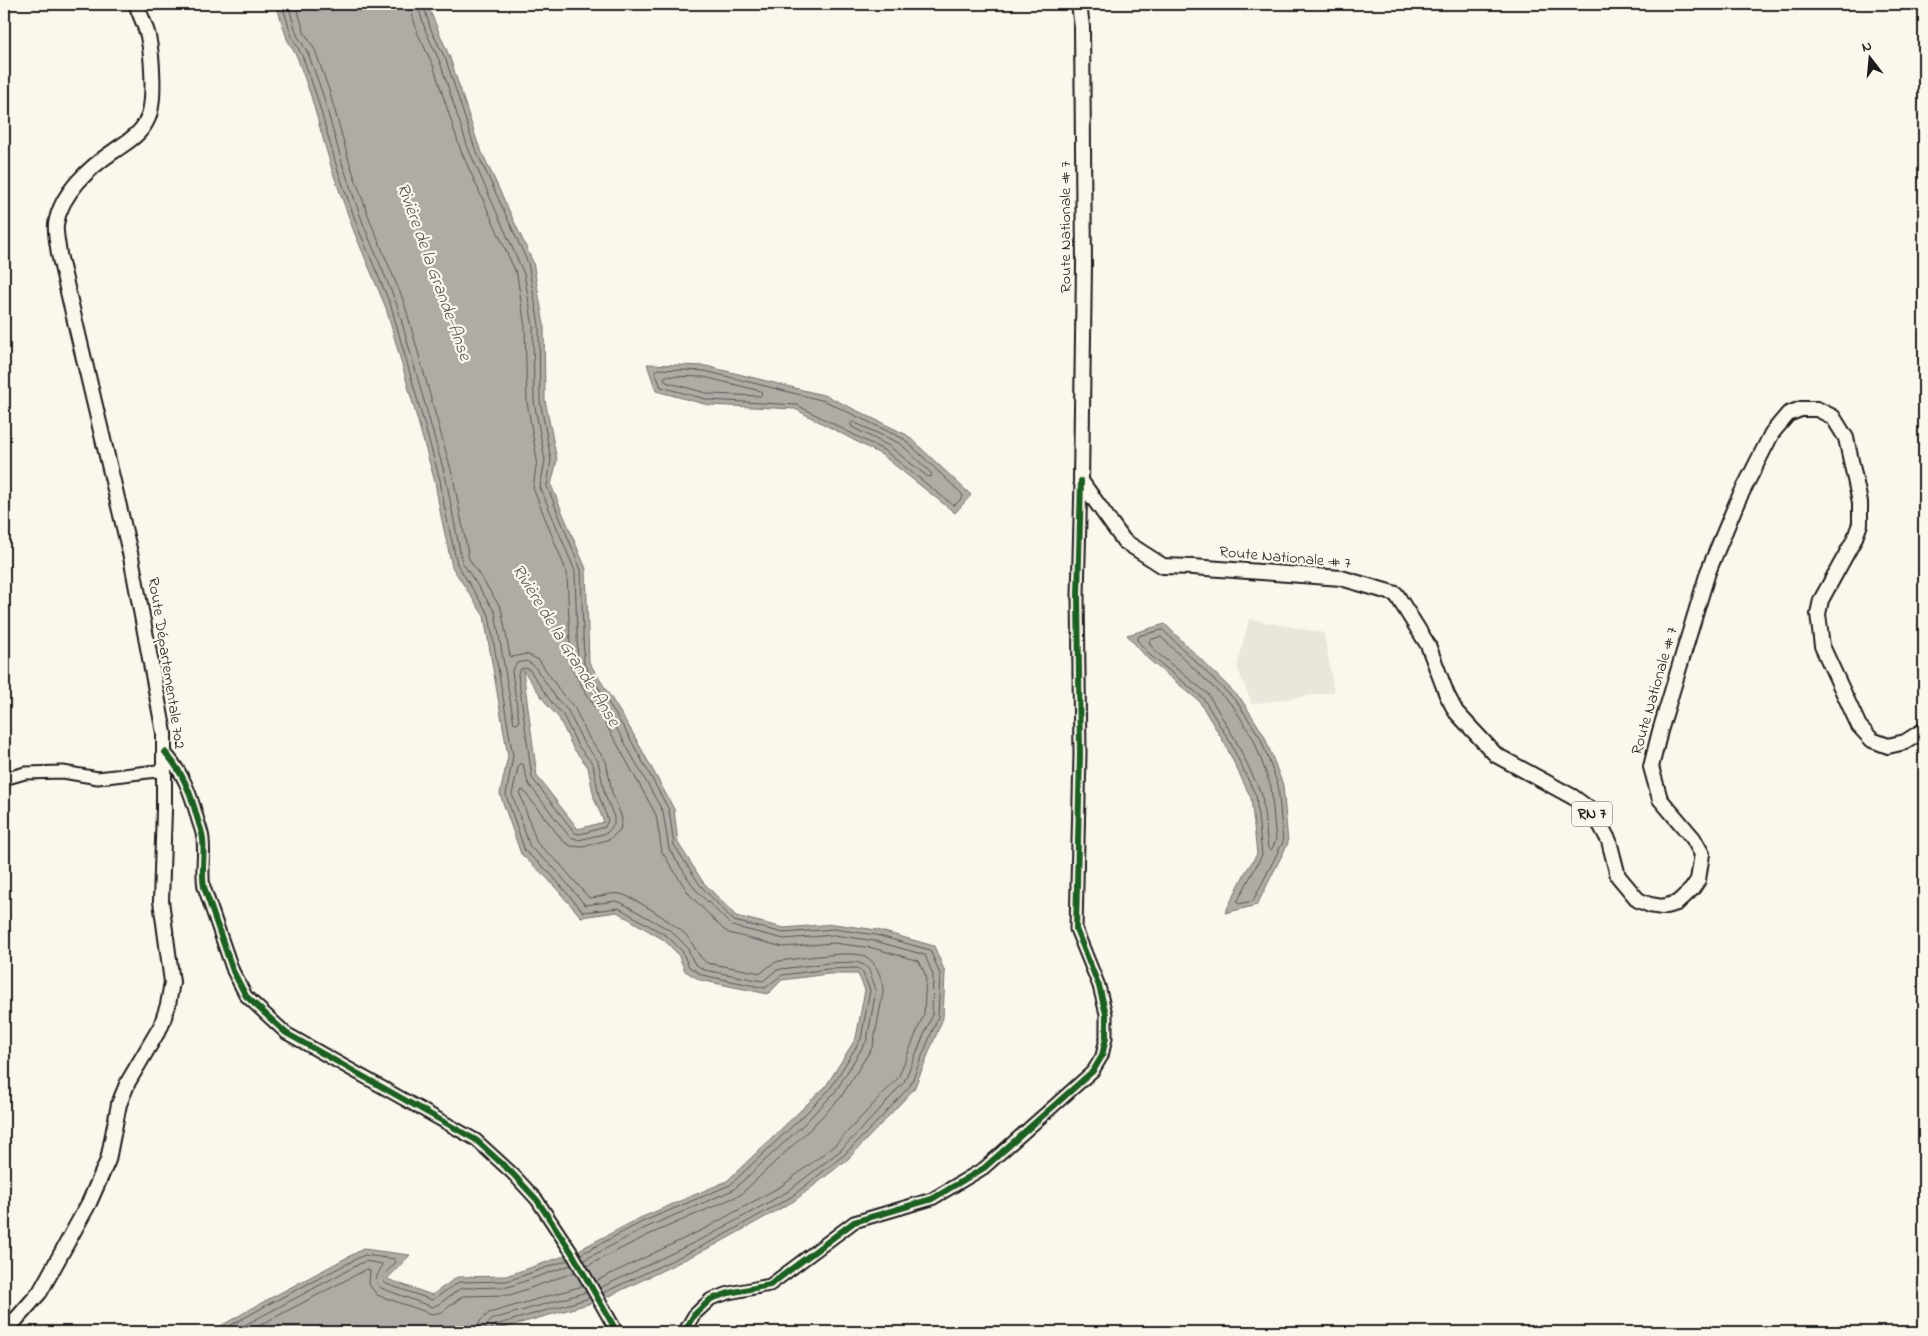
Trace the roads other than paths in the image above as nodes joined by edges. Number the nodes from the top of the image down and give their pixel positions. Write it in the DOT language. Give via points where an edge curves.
graph roads {
  1 [pos="136,4"];
  2 [pos="1080,4"];
  3 [pos="1081,481"];
  4 [pos="1924,730"];
  5 [pos="165,752"];
  6 [pos="165,770"];
  7 [pos="4,779"];
  8 [pos="5,1332"];
  9 [pos="617,1332"];
  10 [pos="686,1332"];
  1 -- 5 [label="main road, Route Départementale 702" via="148,35 151,63 152,96 148,119 137,135 76,184 63,204 56,224 58,254 131,557"];
  2 -- 3 [label="main road, Route Nationale # 7" via="1084,259"];
  3 -- 4 [label="main road, Route Nationale # 7 / RN 7" via="1124,540 1163,566 1341,578 1396,594 1428,645 1456,712 1496,755 1588,808 1609,841 1618,876 1638,900 1662,907 1677,903 1692,889 1698,880 1702,854 1693,838 1660,800 1651,767 1708,572 1736,502 1772,433 1788,414 1802,408 1818,409 1833,418 1846,438 1860,502 1860,524 1854,540 1821,600 1818,614 1822,646 1858,726 1872,740 1888,746 1905,742"];
  3 -- 10 [label="street" via="1076,930 1103,999 1106,1038 1102,1056 1093,1071 984,1168 932,1199 854,1222 770,1285 711,1299 694,1315"];
  5 -- 6 [label="main road, Route Départementale 702"];
  5 -- 9 [label="street" via="185,779 195,808 203,840 201,873 204,887 233,971 246,996 286,1033 476,1140 537,1200"];
  6 -- 7 [label="street" via="98,778 63,772 25,773"];
  6 -- 8 [label="main road, Route Départementale 702" via="161,901 172,982 168,1005 161,1026 128,1082 119,1104 108,1160 89,1203 40,1292"];
}
